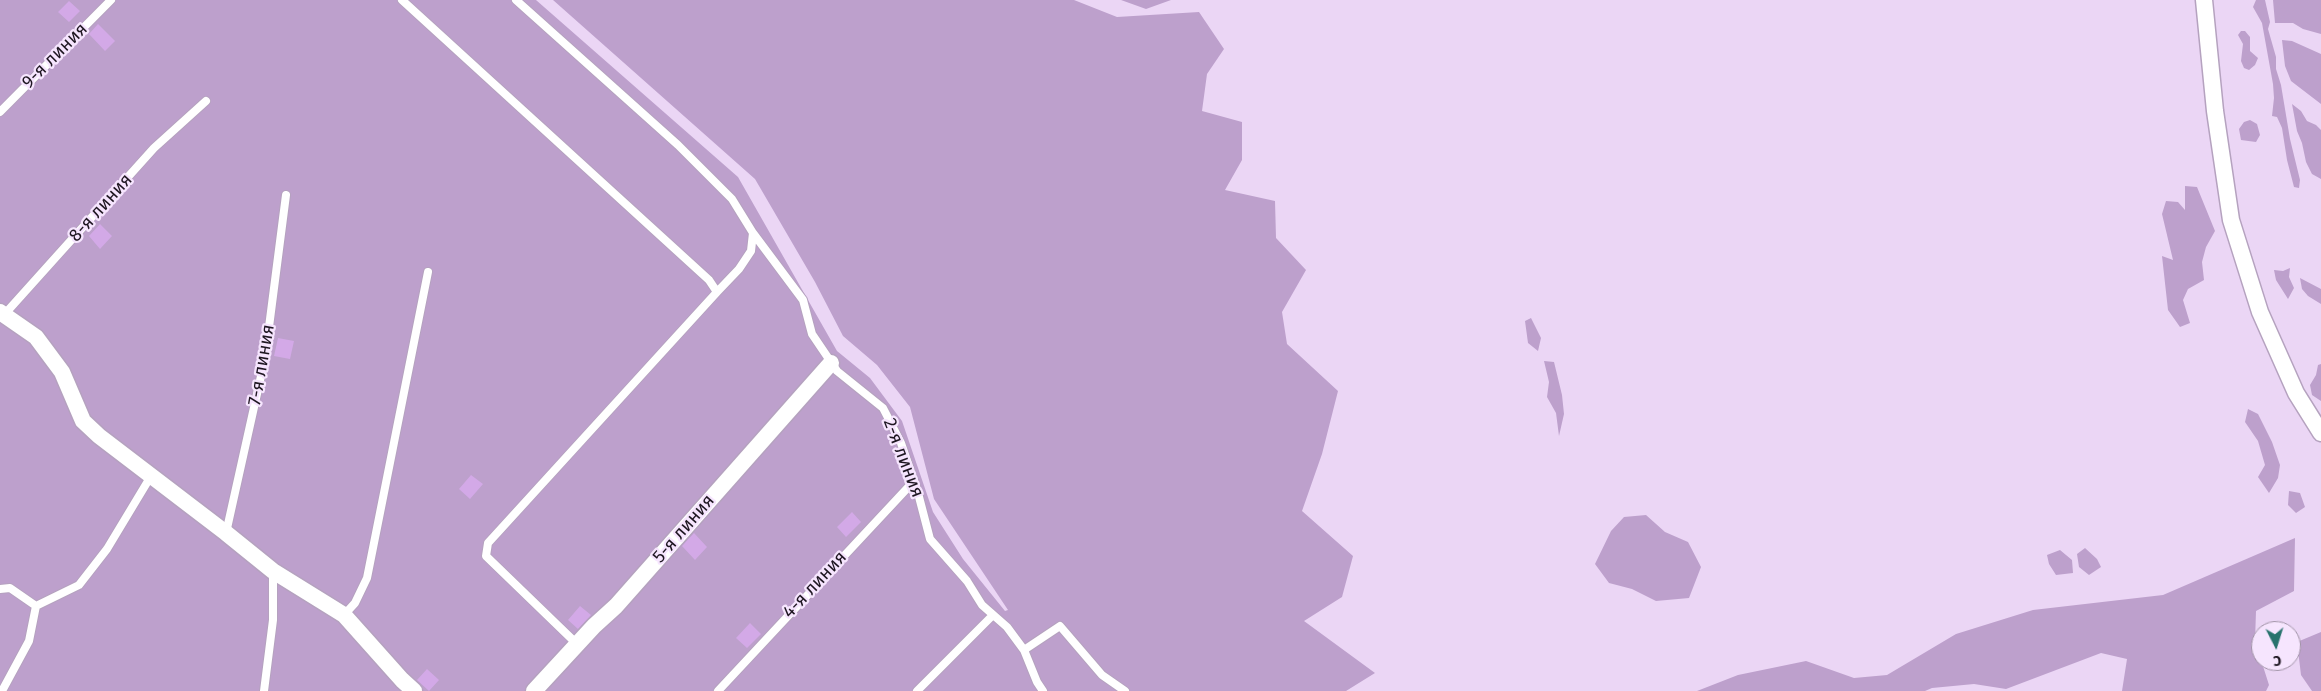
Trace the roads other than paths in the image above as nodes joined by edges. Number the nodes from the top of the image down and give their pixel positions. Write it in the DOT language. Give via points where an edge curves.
graph roads {
  1 [pos="111,0"];
  2 [pos="402,0"];
  3 [pos="516,0"];
  4 [pos="2204,0"];
  5 [pos="206,101"];
  6 [pos="0,112"];
  7 [pos="286,195"];
  8 [pos="753,233"];
  9 [pos="428,272"];
  10 [pos="717,292"];
  11 [pos="1,316"];
  12 [pos="831,363"];
  13 [pos="2321,433"];
  14 [pos="151,476"];
  15 [pos="914,481"];
  16 [pos="226,533"];
  17 [pos="273,572"];
  18 [pos="0,590"];
  19 [pos="36,606"];
  20 [pos="344,615"];
  21 [pos="993,615"];
  22 [pos="577,644"];
  23 [pos="1024,650"];
  24 [pos="2,691"];
  25 [pos="264,691"];
  26 [pos="414,691"];
  27 [pos="534,691"];
  28 [pos="718,691"];
  29 [pos="917,691"];
  30 [pos="1043,691"];
  31 [pos="1125,691"];
  1 -- 6 [label="lane, 9-я линия"];
  2 -- 10 [label="lane" via="709,280"];
  3 -- 8 [label="lane, 2-я линия" via="678,145 732,199"];
  4 -- 13 [label="street" via="2215,112 2231,220 2260,312 2296,393"];
  5 -- 11 [label="lane, 8-я линия" via="154,148"];
  7 -- 16 [label="lane, 7-я линия" via="265,358"];
  8 -- 10 [label="lane" via="751,250 739,269"];
  8 -- 12 [label="lane, 2-я линия" via="803,300 812,334"];
  9 -- 20 [label="lane" via="367,578 355,603"];
  10 -- 22 [label="lane" via="488,543 486,556"];
  11 -- 14 [label="street" via="36,336 62,372 83,421"];
  12 -- 15 [label="lane, 2-я линия" via="883,408 901,443"];
  12 -- 22 [label="street, 5-я линия" via="616,606"];
  14 -- 16 [label="street"];
  14 -- 19 [label="lane" via="107,549 79,585"];
  15 -- 21 [label="lane, 2-я линия" via="930,539"];
  15 -- 28 [label="lane, 4-я линия"];
  16 -- 17 [label="street"];
  17 -- 20 [label="street"];
  17 -- 25 [label="lane" via="273,620"];
  18 -- 19 [label="lane" via="10,588"];
  19 -- 24 [label="lane" via="29,641"];
  20 -- 26 [label="street"];
  21 -- 23 [label="lane, 2-я линия" via="1007,627"];
  21 -- 29 [label="lane"];
  22 -- 27 [label="street, 5-я линия"];
  23 -- 30 [label="lane, 2-я линия"];
  23 -- 31 [label="lane" via="1060,626 1102,675"];
}
